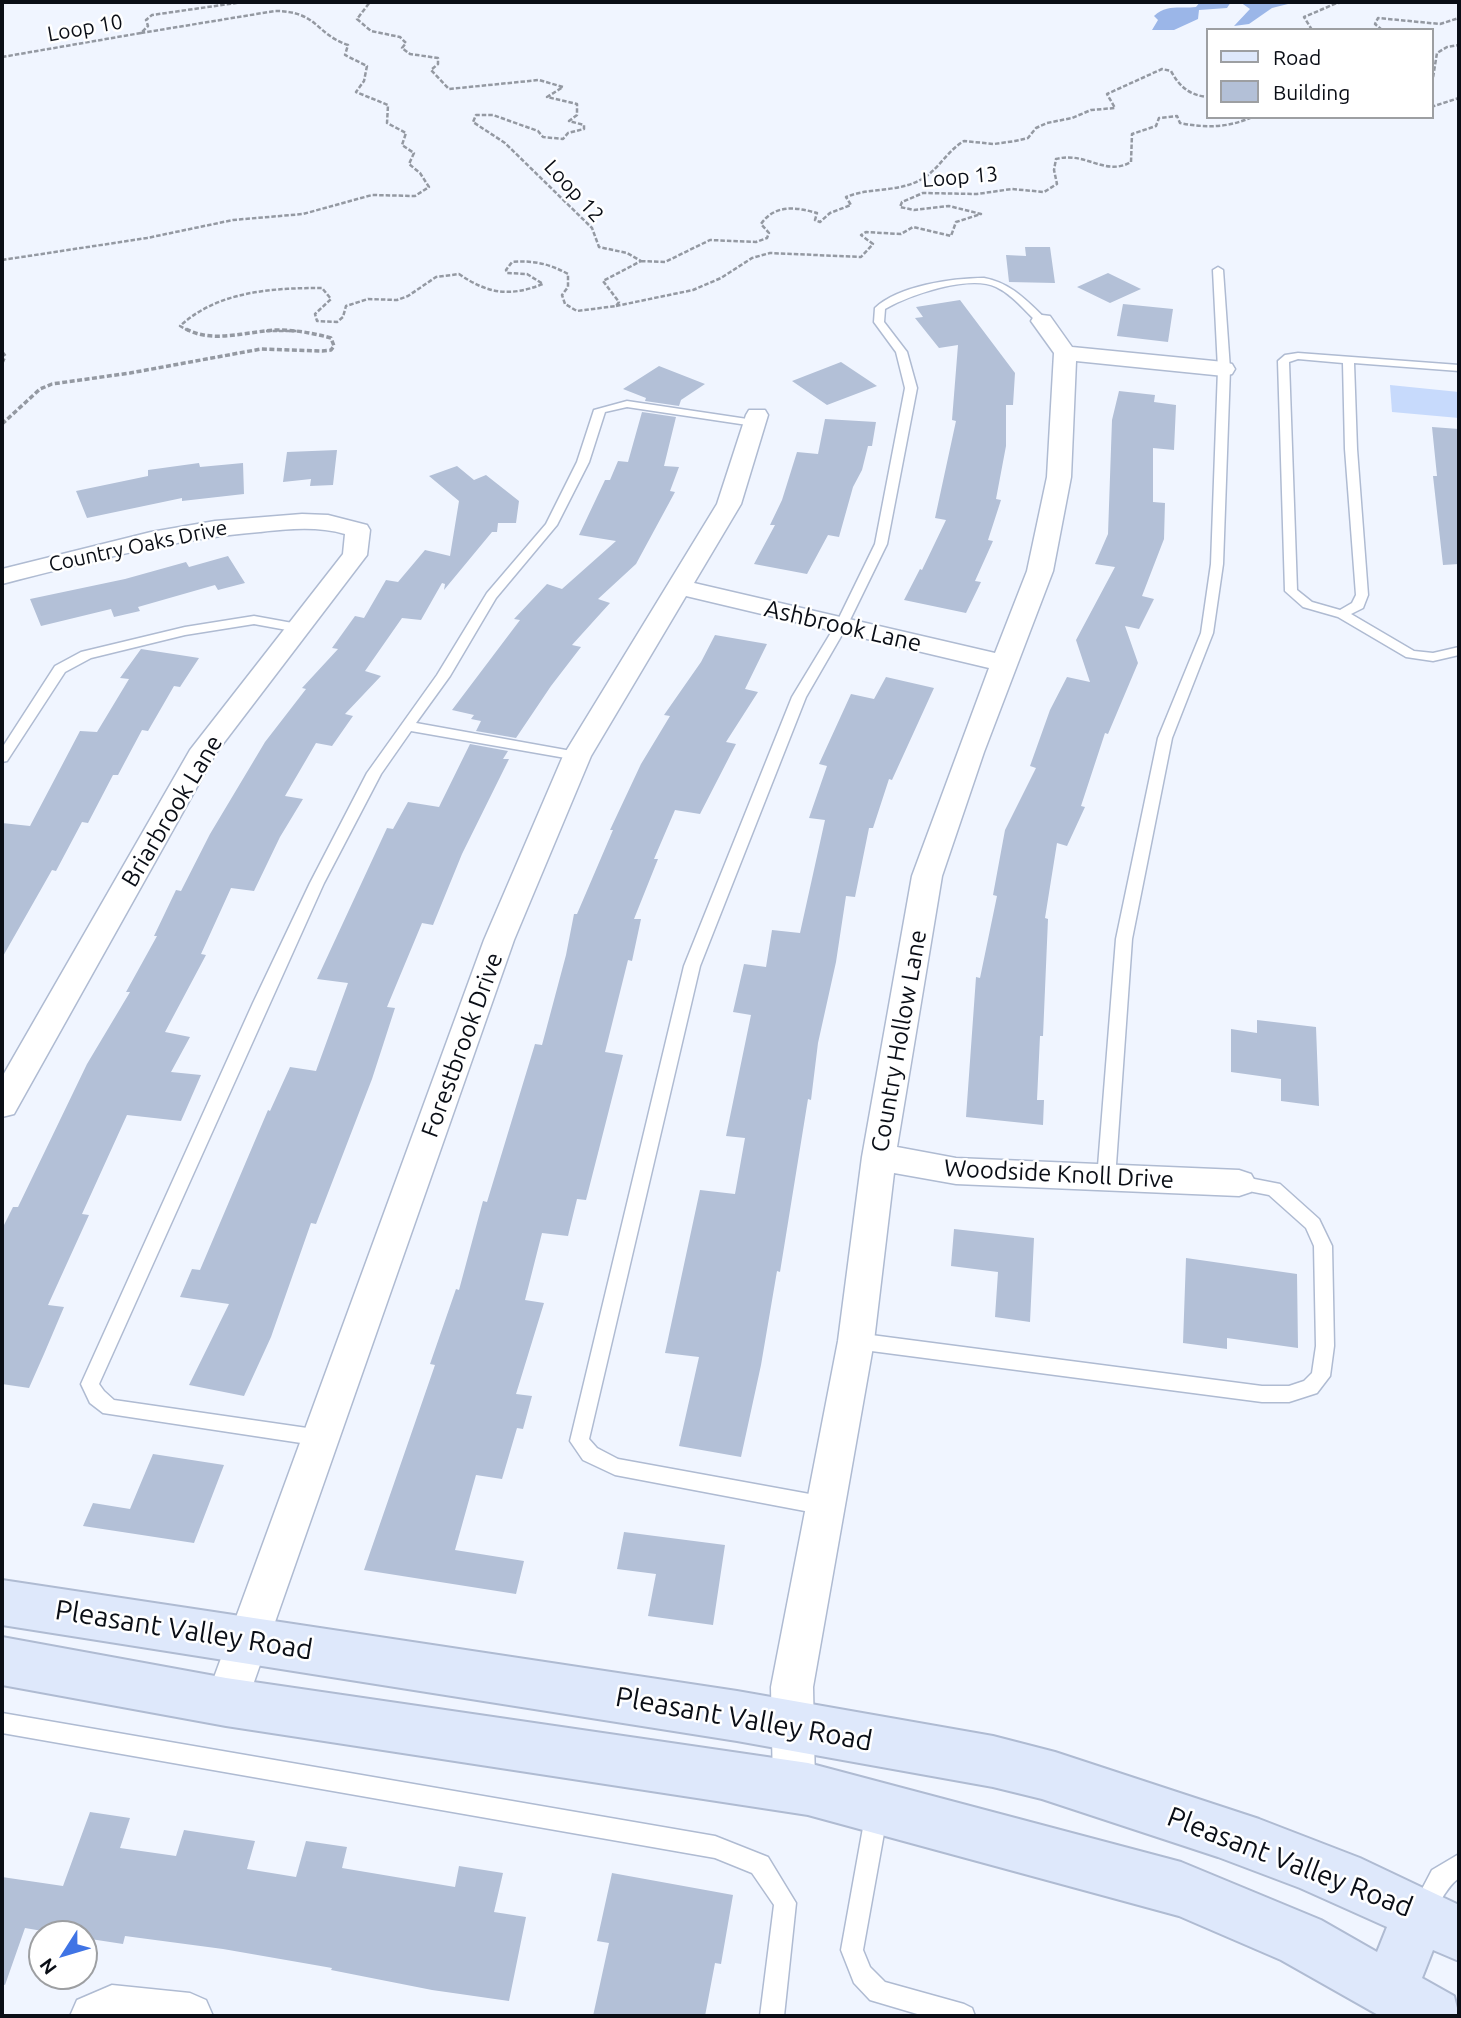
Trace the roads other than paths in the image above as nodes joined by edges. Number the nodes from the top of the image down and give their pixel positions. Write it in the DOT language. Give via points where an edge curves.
graph roads {
  1 [pos="1218,270"];
  2 [pos="1042,321"];
  3 [pos="1065,353"];
  4 [pos="1348,359"];
  5 [pos="1459,368"];
  6 [pos="1224,369"];
  7 [pos="755,419"];
  8 [pos="358,530"];
  9 [pos="2,576"];
  10 [pos="680,587"];
  11 [pos="1342,614"];
  12 [pos="841,626"];
  13 [pos="298,628"];
  14 [pos="1459,651"];
  15 [pos="1006,664"];
  16 [pos="407,726"];
  17 [pos="577,756"];
  18 [pos="2,758"];
  19 [pos="2,1105"];
  20 [pos="879,1157"];
  21 [pos="1106,1179"];
  22 [pos="1239,1183"];
  23 [pos="856,1341"];
  24 [pos="321,1438"];
  25 [pos="825,1506"];
  26 [pos="2,1602"];
  27 [pos="248,1639"];
  28 [pos="2,1661"];
  29 [pos="226,1702"];
  30 [pos="2,1723"];
  31 [pos="793,1729"];
  32 [pos="794,1785"];
  33 [pos="878,1807"];
  34 [pos="1459,1865"];
  35 [pos="1440,1923"];
  36 [pos="1401,2008"];
  37 [pos="93,2016"];
  38 [pos="190,2016"];
  39 [pos="772,2016"];
  40 [pos="964,2016"];
  1 -- 6 [label="lane"];
  2 -- 3 [label="street"];
  2 -- 12 [label="lane" via="995,283 965,281 891,299 880,308 879,322 908,362 911,388 881,544"];
  3 -- 6 [label="street"];
  3 -- 15 [label="street, Country Hollow Lane" via="1059,477 1040,571"];
  4 -- 5 [label="lane"];
  4 -- 11 [label="lane" via="1362,595 1358,606"];
  4 -- 11 [label="lane" via="1298,356 1283,362 1291,591 1312,606"];
  6 -- 21 [label="lane" via="1217,564 1207,633 1165,738 1124,939"];
  7 -- 10 [label="street, Forestbrook Drive" via="729,503"];
  7 -- 16 [label="lane" via="627,404 600,410 583,462 551,525 491,596"];
  8 -- 9 [label="street, Country Oaks Drive" via="302,521 215,528"];
  8 -- 13 [label="street, Briarbrook Lane" via="355,555"];
  10 -- 12 [label="street, Ashbrook Lane"];
  10 -- 17 [label="street, Forestbrook Drive"];
  11 -- 14 [label="lane" via="1411,654 1433,657"];
  12 -- 15 [label="street, Ashbrook Lane"];
  12 -- 25 [label="lane" via="799,697 692,966 579,1441 590,1454 615,1467"];
  13 -- 18 [label="lane" via="254,620 86,655 60,669"];
  13 -- 19 [label="street, Briarbrook Lane" via="204,750"];
  15 -- 20 [label="street, Country Hollow Lane" via="927,876"];
  16 -- 17 [label="lane"];
  16 -- 24 [label="lane" via="374,773 317,883 90,1384 110,1407"];
  17 -- 24 [label="street, Forestbrook Drive" via="499,940"];
  20 -- 21 [label="street, Woodside Knoll Drive" via="956,1171"];
  20 -- 23 [label="street, Country Hollow Lane"];
  21 -- 22 [label="street, Woodside Knoll Drive"];
  22 -- 23 [label="lane" via="1274,1189 1313,1224 1323,1246 1325,1346 1321,1376 1310,1387 1289,1394 1262,1394"];
  23 -- 25 [label="street, Country Hollow Lane"];
  24 -- 27 [label="street, Forestbrook Drive"];
  25 -- 31 [label="street, Country Hollow Lane" via="792,1687"];
  26 -- 27 [label="main road, Pleasant Valley Road"];
  27 -- 29 [label="street, Forestbrook Drive"];
  27 -- 31 [label="main road, Pleasant Valley Road" via="737,1716"];
  28 -- 29 [label="main road"];
  29 -- 32 [label="main road"];
  30 -- 39 [label="lane" via="715,1847 760,1865 785,1903"];
  31 -- 32 [label="street, Country Hollow Lane"];
  31 -- 35 [label="main road, Pleasant Valley Road" via="1028,1770 1218,1829"];
  32 -- 33 [label="main road"];
  33 -- 36 [label="main road" via="1181,1889 1301,1940"];
  33 -- 40 [label="lane" via="852,1950 862,1975 878,1992"];
  34 -- 35 [label="lane" via="1440,1878"];
  35 -- 36 [label="main road"];
  37 -- 38 [label="street" via="112,2008"];
}
